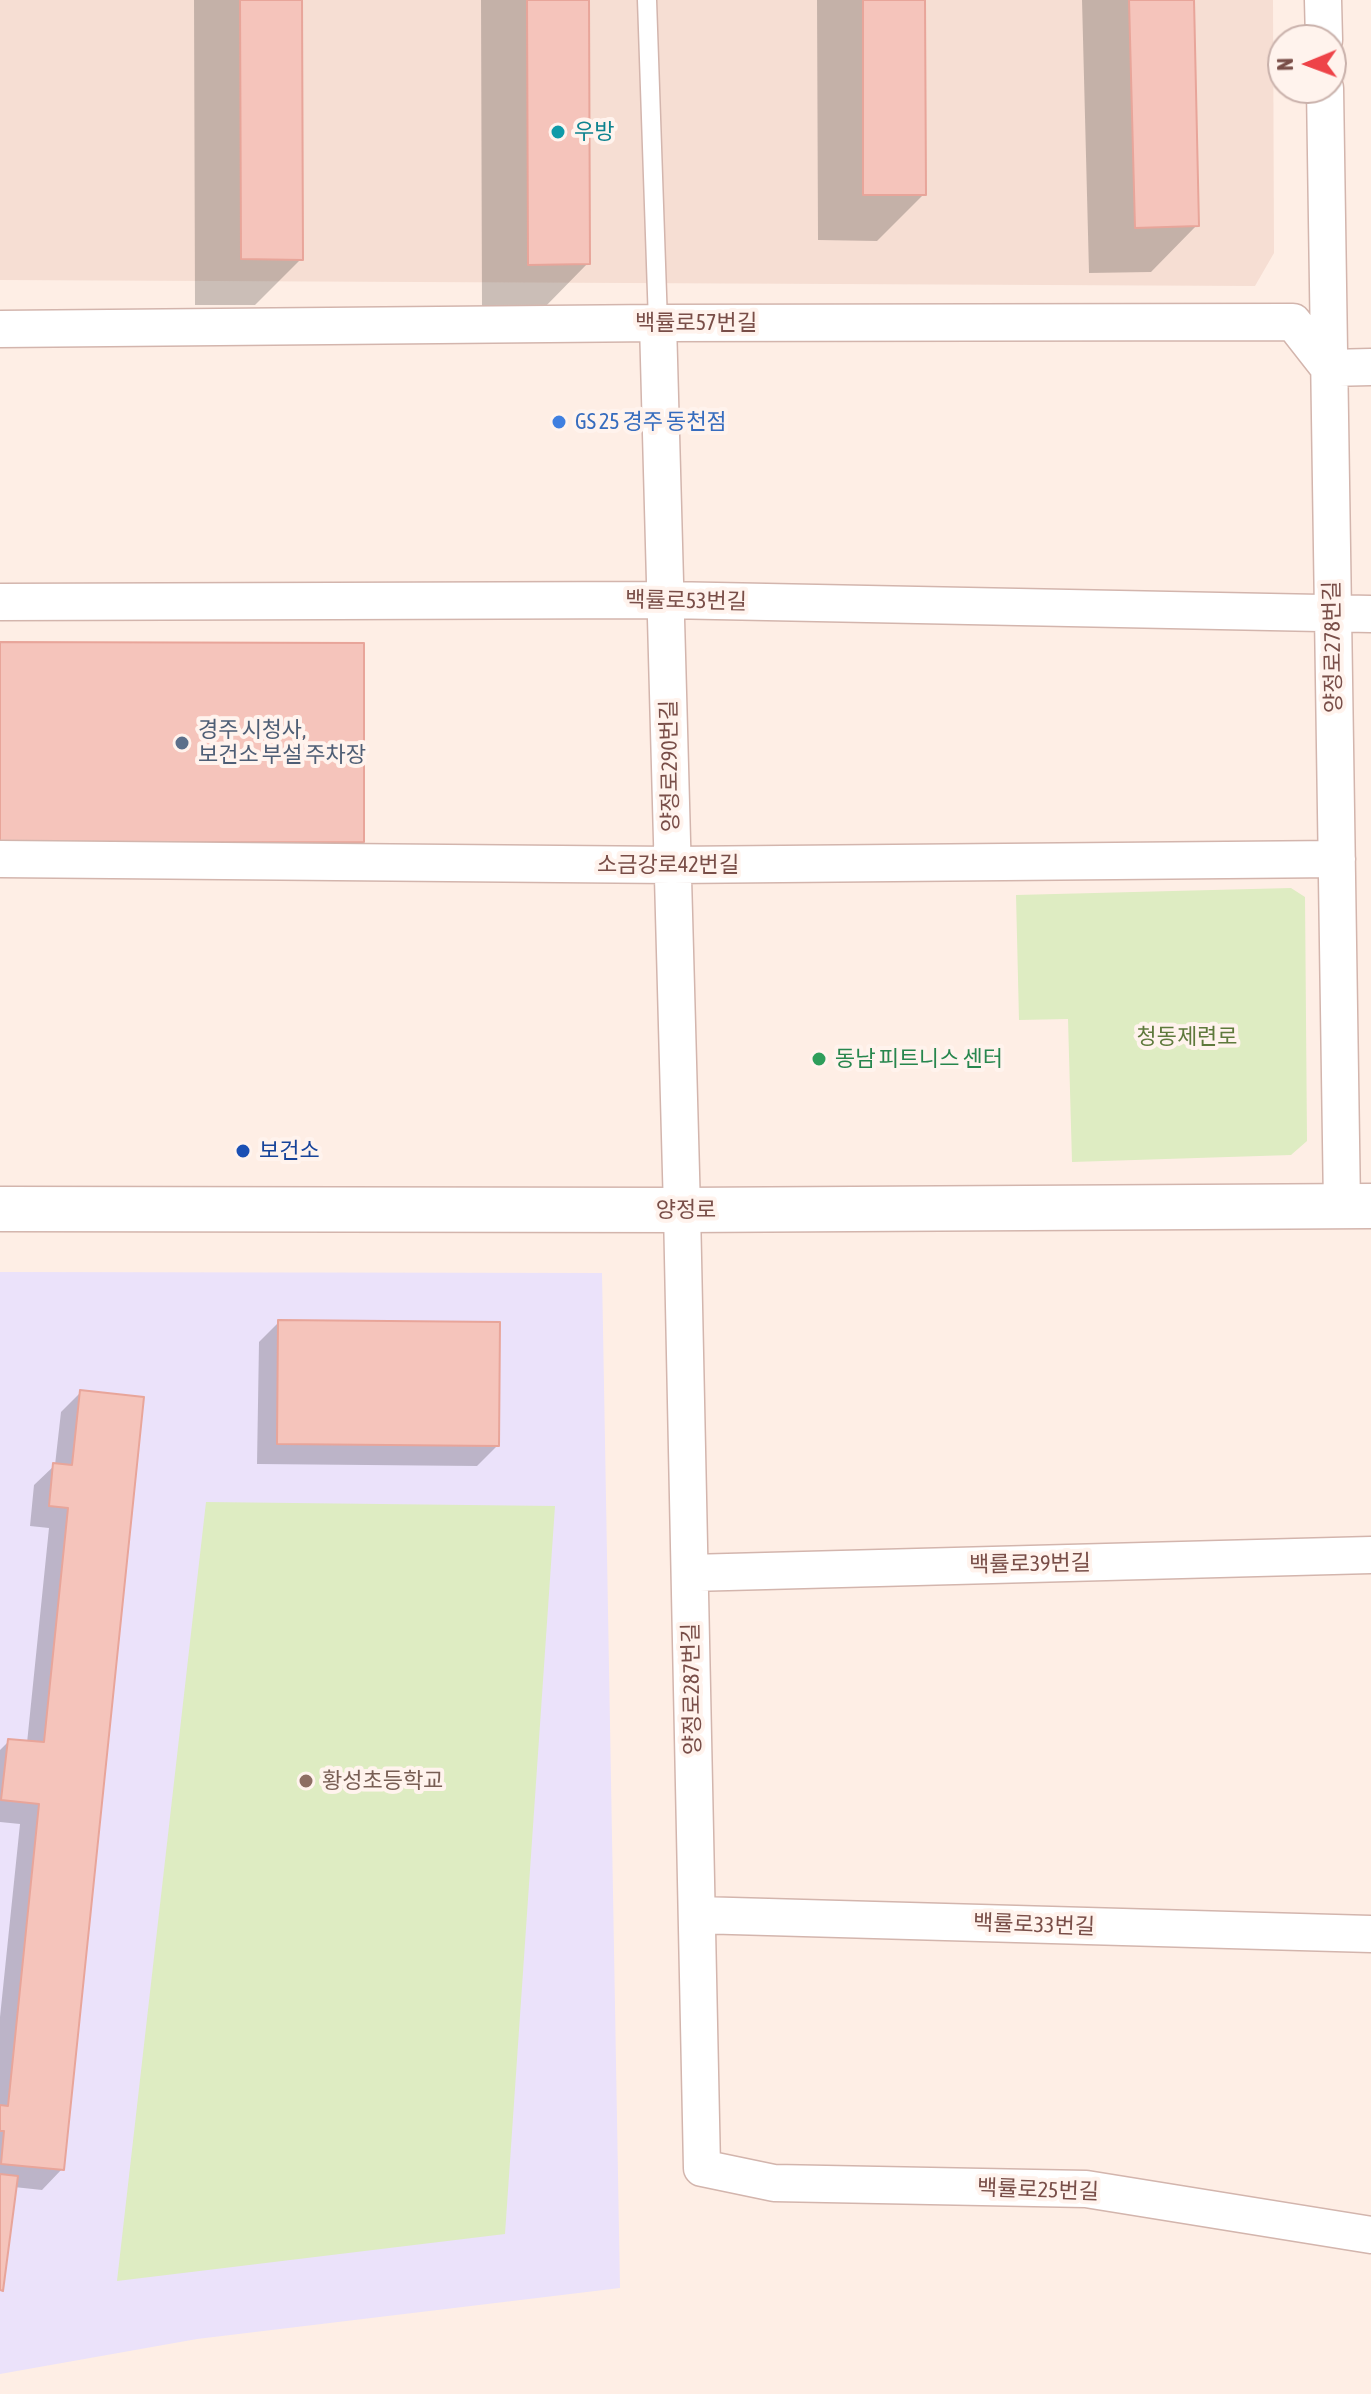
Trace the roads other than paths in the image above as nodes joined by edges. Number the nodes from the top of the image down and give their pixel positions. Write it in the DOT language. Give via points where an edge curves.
graph roads {
  1 [pos="647,0"];
  2 [pos="1323,0"];
  3 [pos="1324,24"];
  4 [pos="1325,104"];
  5 [pos="658,323"];
  6 [pos="0,329"];
  7 [pos="1371,367"];
  8 [pos="1329,368"];
  9 [pos="666,600"];
  10 [pos="0,602"];
  11 [pos="1371,614"];
  12 [pos="1333,615"];
  13 [pos="0,859"];
  14 [pos="1337,859"];
  15 [pos="672,865"];
  16 [pos="1356,1206"];
  17 [pos="0,1209"];
  18 [pos="682,1210"];
  19 [pos="1371,1555"];
  20 [pos="690,1573"];
  21 [pos="697,1915"];
  22 [pos="1371,1934"];
  23 [pos="702,2168"];
  24 [pos="1371,2235"];
  1 -- 5 [label="lane"];
  2 -- 3 [label="street"];
  4 -- 8 [label="street, 양정로278번길"];
  5 -- 6 [label="street, 백률로57번길"];
  5 -- 8 [label="street, 백률로57번길" via="1293,322"];
  5 -- 9 [label="street, 양정로290번길"];
  7 -- 8 [label="street"];
  8 -- 12 [label="street, 양정로278번길"];
  9 -- 10 [label="street, 백률로53번길"];
  9 -- 12 [label="street, 백률로53번길"];
  9 -- 15 [label="street, 양정로290번길"];
  11 -- 12 [label="street, 백률로53번길"];
  12 -- 14 [label="street, 양정로278번길"];
  13 -- 15 [label="street, 소금강로42번길"];
  14 -- 15 [label="street, 소금강로42번길"];
  14 -- 16 [label="street, 양정로278번길"];
  15 -- 18 [label="street, 양정로290번길"];
  16 -- 18 [label="street, 양정로"];
  17 -- 18 [label="street, 양정로"];
  18 -- 20 [label="street, 양정로287번길"];
  19 -- 20 [label="street, 백률로39번길"];
  20 -- 21 [label="street, 양정로287번길"];
  21 -- 22 [label="street, 백률로33번길"];
  21 -- 23 [label="street, 양정로287번길"];
  23 -- 24 [label="street, 백률로25번길" via="774,2183 1086,2189"];
}
